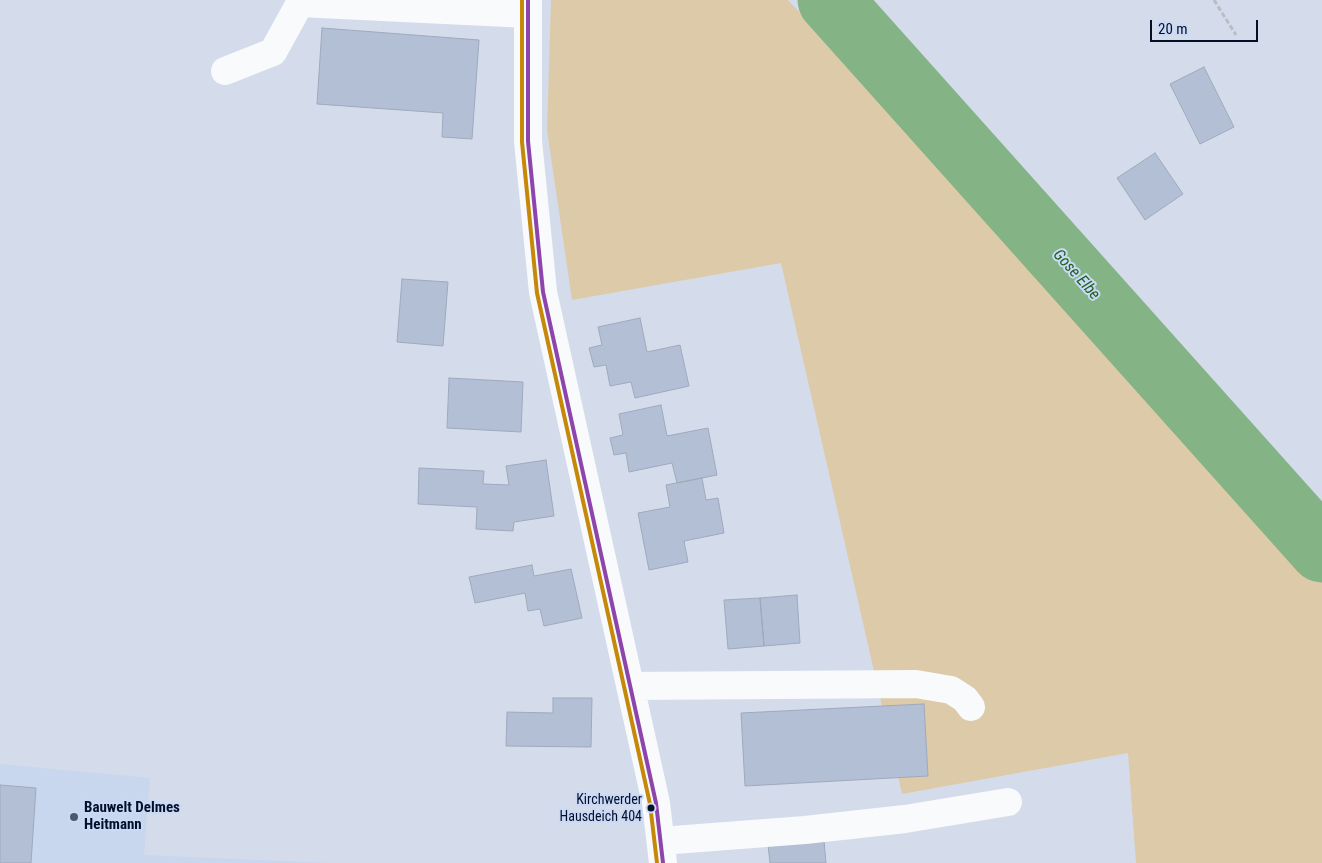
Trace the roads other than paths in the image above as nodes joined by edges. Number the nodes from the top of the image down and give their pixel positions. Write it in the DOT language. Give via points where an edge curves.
graph roads {
  1 [pos="528,7"];
  2 [pos="225,71"];
  3 [pos="630,686"];
  4 [pos="971,706"];
  5 [pos="1008,802"];
  6 [pos="662,852"];
  1 -- 2 [label="street" via="300,3 272,52"];
  1 -- 3 [label="street" via="528,141 543,292"];
  3 -- 4 [label="street" via="916,684 951,690"];
  3 -- 6 [label="street" via="656,803"];
  5 -- 6 [label="street"];
}
